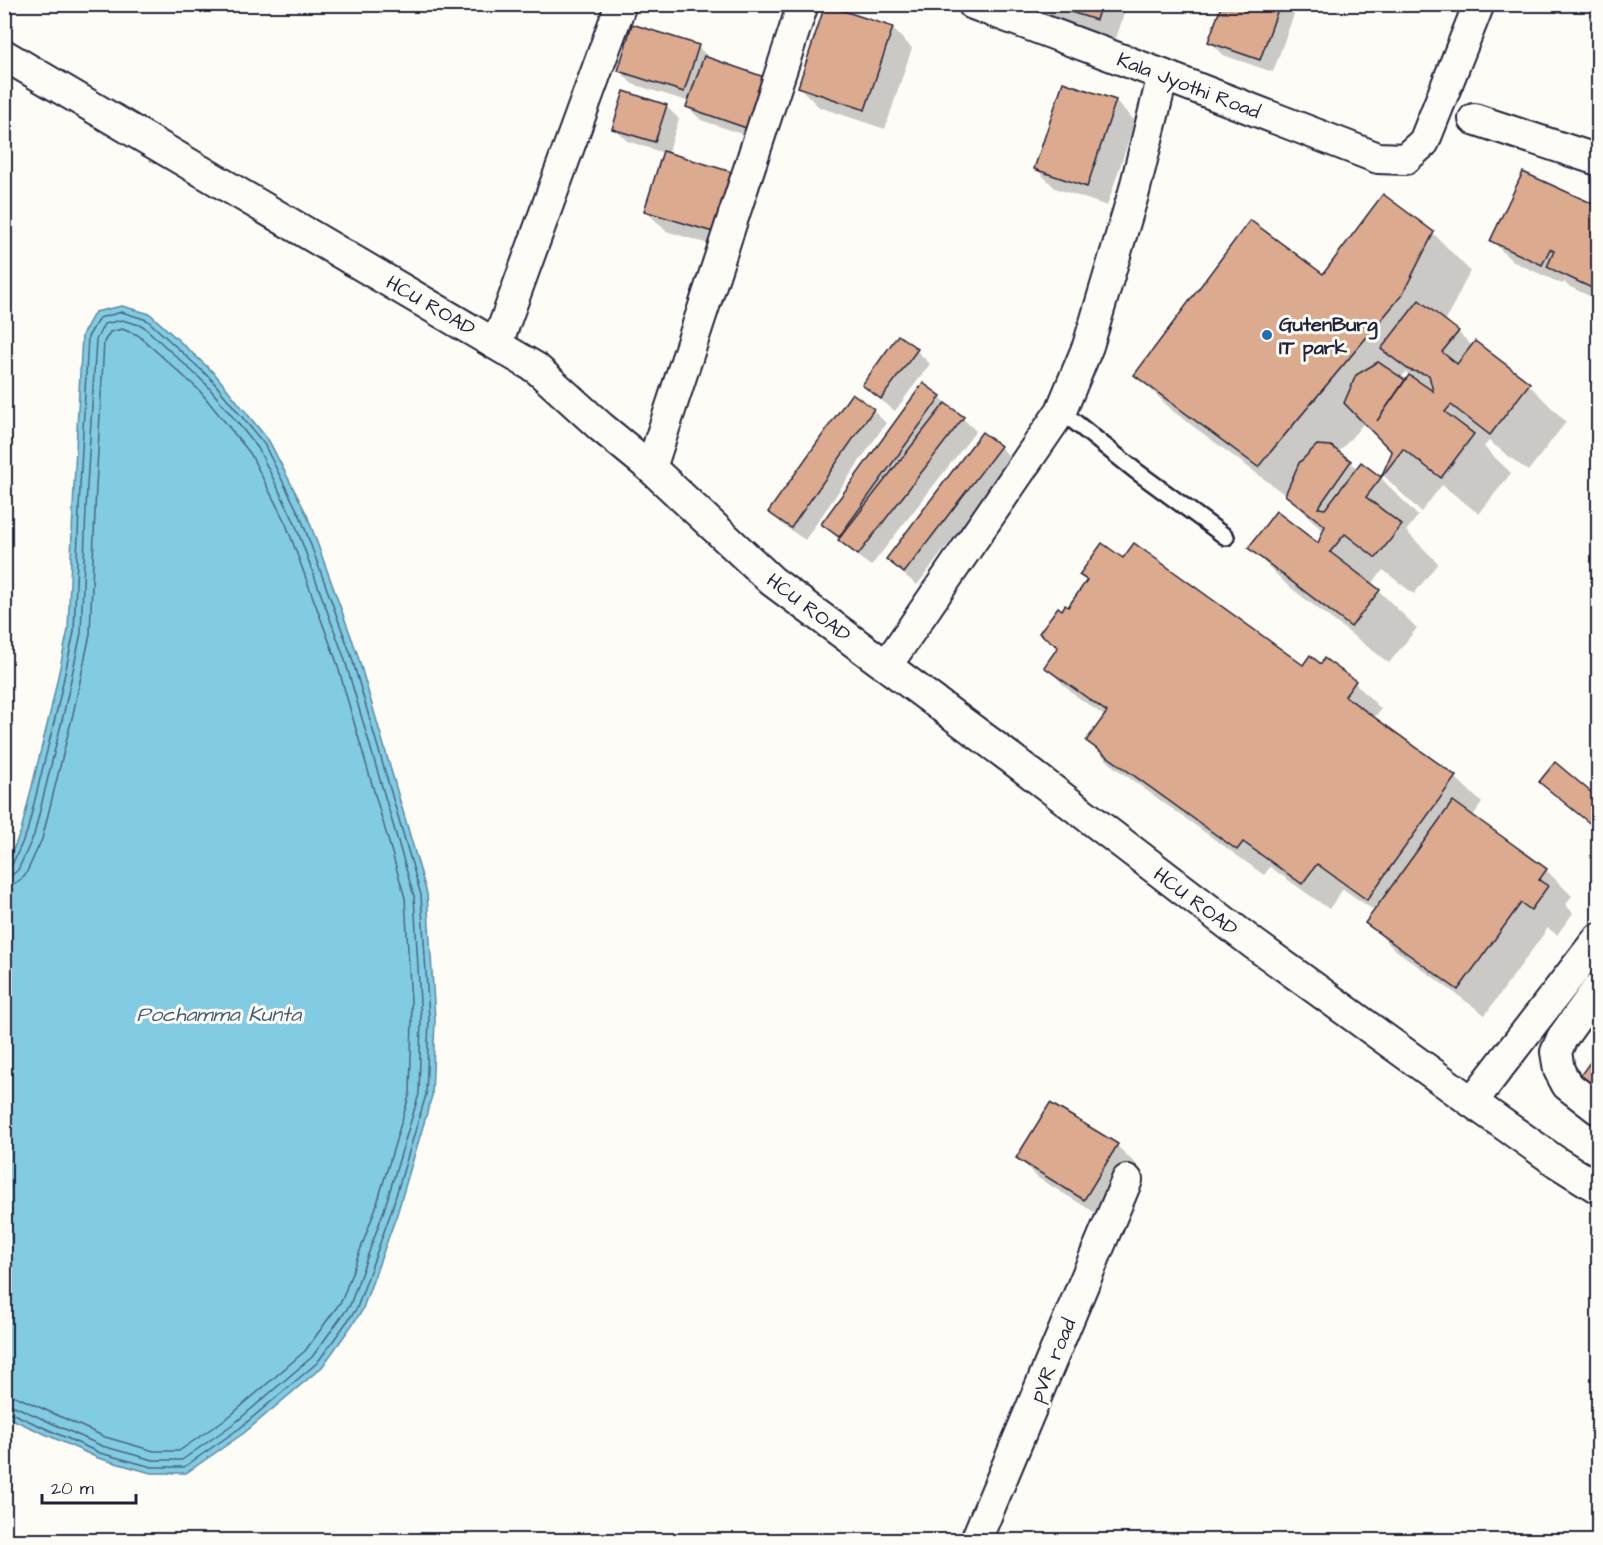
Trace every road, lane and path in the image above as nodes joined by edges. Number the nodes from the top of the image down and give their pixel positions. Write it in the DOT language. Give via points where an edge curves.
graph roads {
  1 [pos="621,4"];
  2 [pos="803,4"];
  3 [pos="973,4"];
  4 [pos="1479,4"];
  5 [pos="4,55"];
  6 [pos="1162,75"];
  7 [pos="1474,120"];
  8 [pos="1599,160"];
  9 [pos="497,344"];
  10 [pos="1061,411"];
  11 [pos="651,468"];
  12 [pos="1226,537"];
  13 [pos="887,665"];
  14 [pos="1599,939"];
  15 [pos="1599,988"];
  16 [pos="1472,1102"];
  17 [pos="1599,1109"];
  18 [pos="1127,1180"];
  19 [pos="1599,1188"];
  20 [pos="976,1540"];
  1 -- 9 [label="street"];
  2 -- 11 [label="street"];
  3 -- 6 [label="street, Kala Jyothi Road"];
  4 -- 6 [label="street, Kala Jyothi Road" via="1424,142 1405,159 1378,158"];
  5 -- 9 [label="street, HCU ROAD"];
  6 -- 10 [label="street" via="1134,192 1088,346"];
  7 -- 8 [label="street"];
  9 -- 11 [label="street, HCU ROAD" via="536,368"];
  10 -- 12 [label="lane"];
  10 -- 13 [label="street"];
  11 -- 13 [label="street, HCU ROAD" via="772,581"];
  13 -- 16 [label="street, HCU ROAD" via="1245,937"];
  14 -- 16 [label="street"];
  15 -- 17 [label="street" via="1556,1052 1567,1086"];
  16 -- 19 [label="street, HCU ROAD"];
  18 -- 20 [label="street, pVR road"];
}
